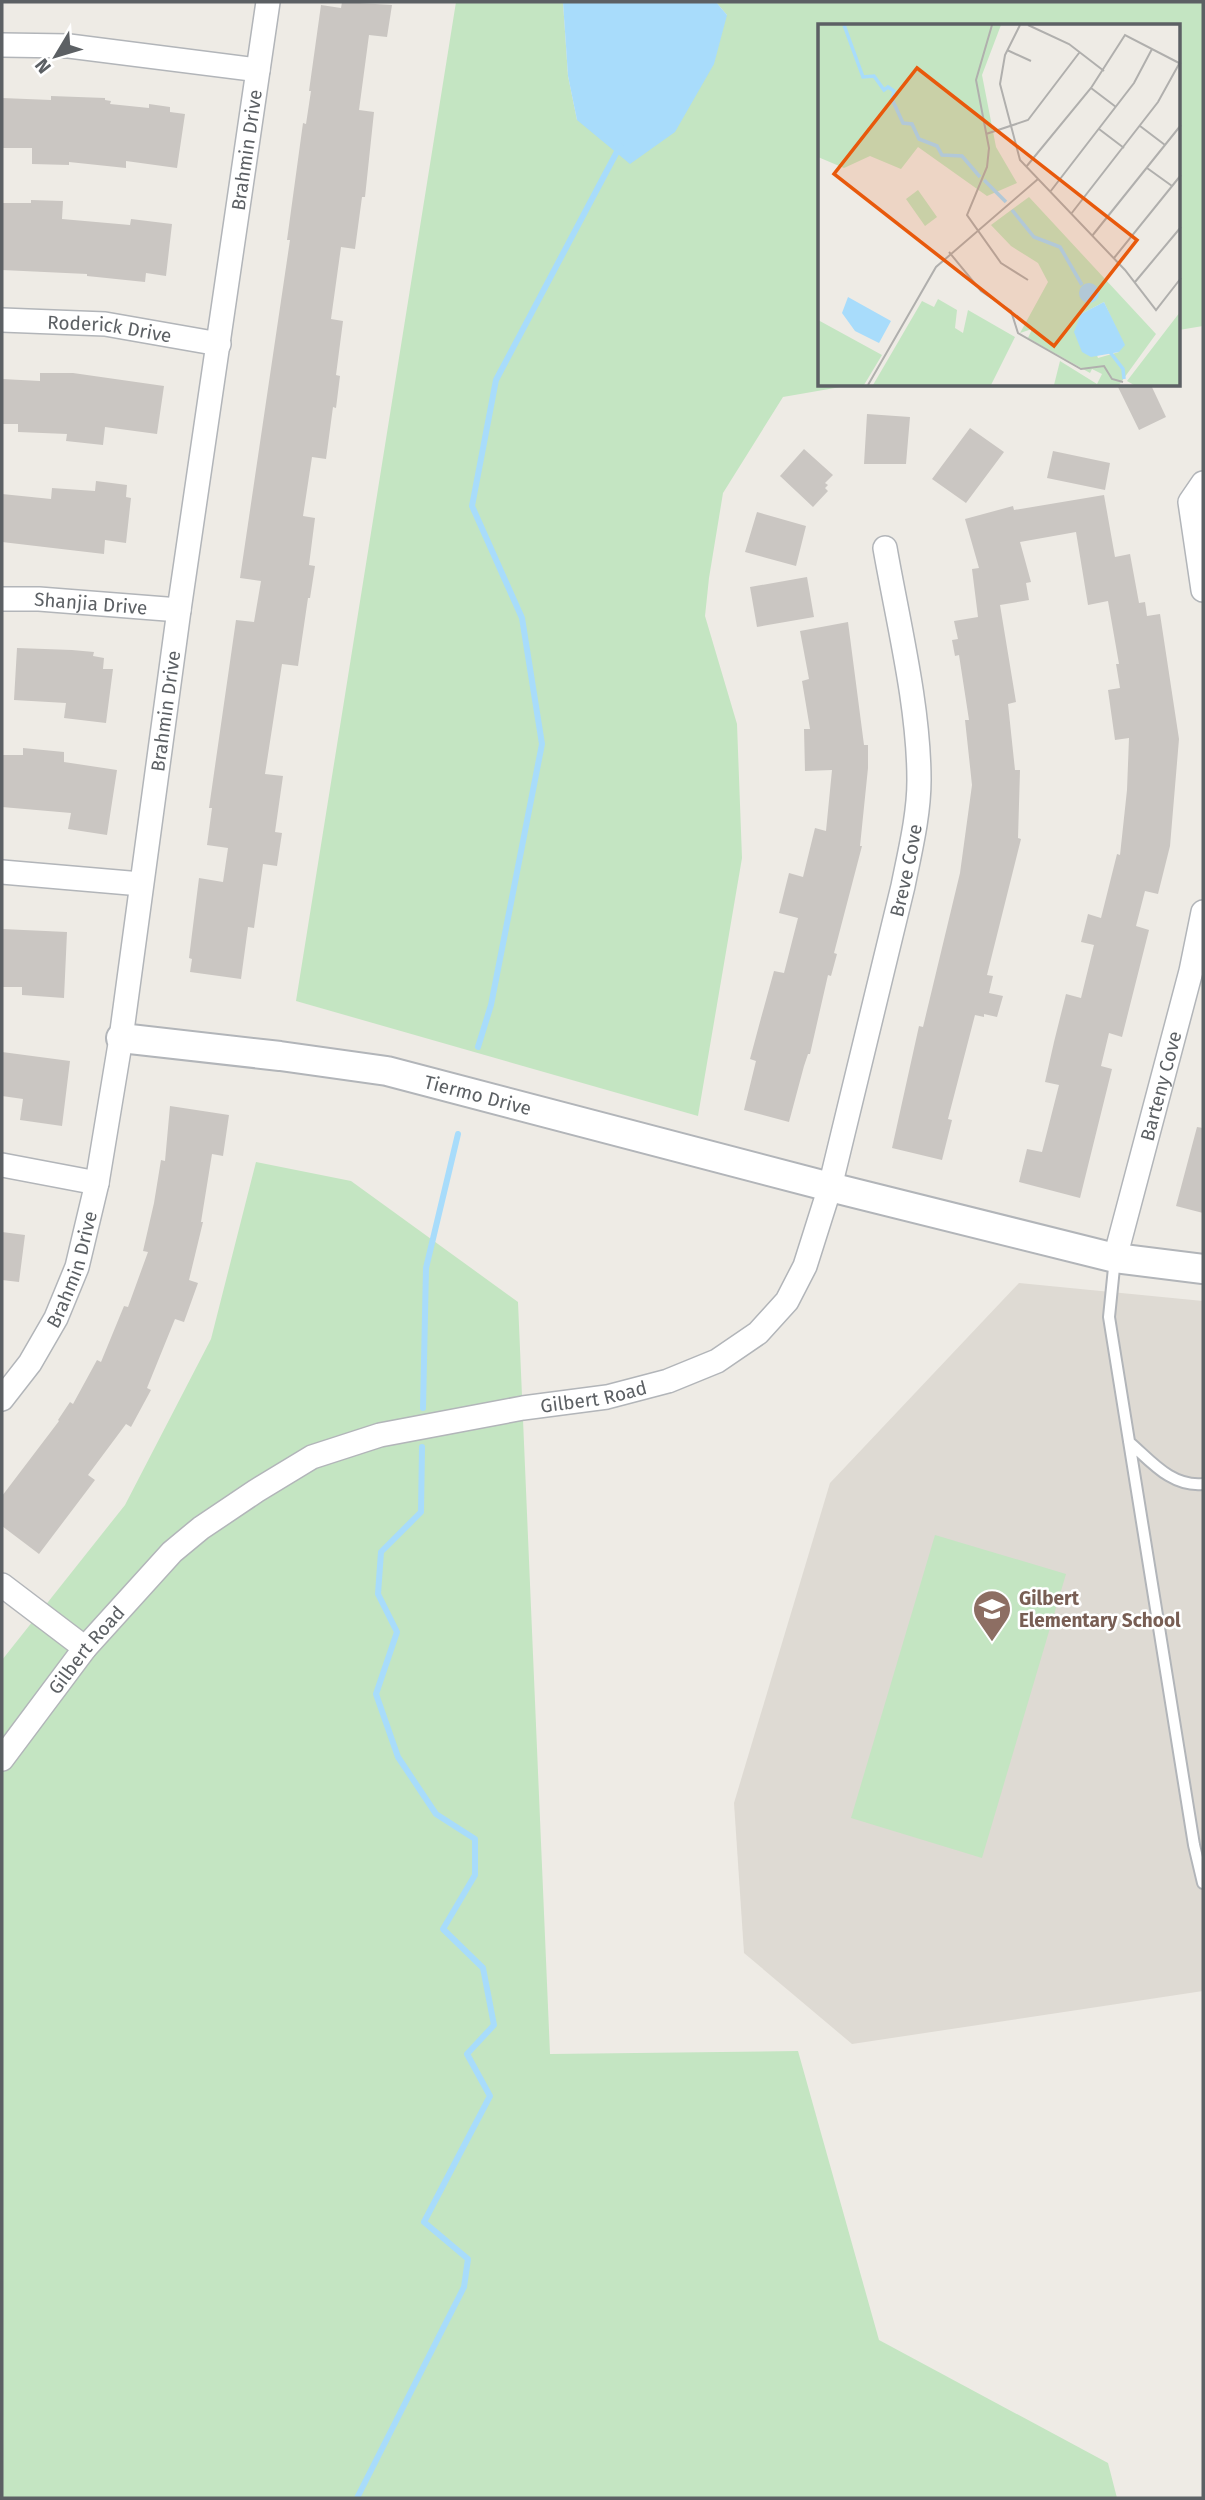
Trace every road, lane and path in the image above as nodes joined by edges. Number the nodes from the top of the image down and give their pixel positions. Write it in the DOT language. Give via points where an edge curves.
graph roads {
  1 [pos="268,2"];
  2 [pos="2,45"];
  3 [pos="258,70"];
  4 [pos="2,320"];
  5 [pos="219,344"];
  6 [pos="1203,483"];
  7 [pos="885,548"];
  8 [pos="1203,590"];
  9 [pos="2,599"];
  10 [pos="179,610"];
  11 [pos="2,872"];
  12 [pos="141,884"];
  13 [pos="1203,912"];
  14 [pos="121,1038"];
  15 [pos="2,1165"];
  16 [pos="97,1183"];
  17 [pos="830,1187"];
  18 [pos="1115,1258"];
  19 [pos="1203,1269"];
  20 [pos="2,1399"];
  21 [pos="1129,1442"];
  22 [pos="1203,1483"];
  23 [pos="2,1585"];
  24 [pos="85,1648"];
  25 [pos="2,1759"];
  26 [pos="1203,1883"];
  1 -- 3 [label="street, Brahmin Drive"];
  2 -- 3 [label="street" via="69,46"];
  3 -- 5 [label="street, Brahmin Drive"];
  4 -- 5 [label="street, Roderick Drive" via="105,324"];
  5 -- 10 [label="street, Brahmin Drive"];
  6 -- 8 [label="street" via="1190,502"];
  7 -- 17 [label="street, Breve Cove" via="913,711 919,781 903,886"];
  9 -- 10 [label="street, Shanjia Drive"];
  10 -- 12 [label="street, Brahmin Drive"];
  11 -- 12 [label="street"];
  12 -- 14 [label="street, Brahmin Drive"];
  13 -- 18 [label="street, Barteny Cove"];
  14 -- 16 [label="street, Brahmin Drive"];
  14 -- 17 [label="street, Tiermo Drive" via="387,1071"];
  15 -- 16 [label="street"];
  16 -- 20 [label="street, Brahmin Drive" via="77,1267 55,1318 30,1363"];
  17 -- 18 [label="street"];
  17 -- 24 [label="street, Gilbert Road" via="805,1266 787,1301 758,1333 717,1361 607,1397 380,1435 312,1457 201,1528 172,1552"];
  18 -- 19 [label="street"];
  18 -- 21 [label="lane" via="1108,1317"];
  21 -- 22 [label="lane" via="1168,1476 1190,1485"];
  21 -- 26 [label="lane"];
  23 -- 24 [label="street"];
  24 -- 25 [label="street, Gilbert Road"];
}
